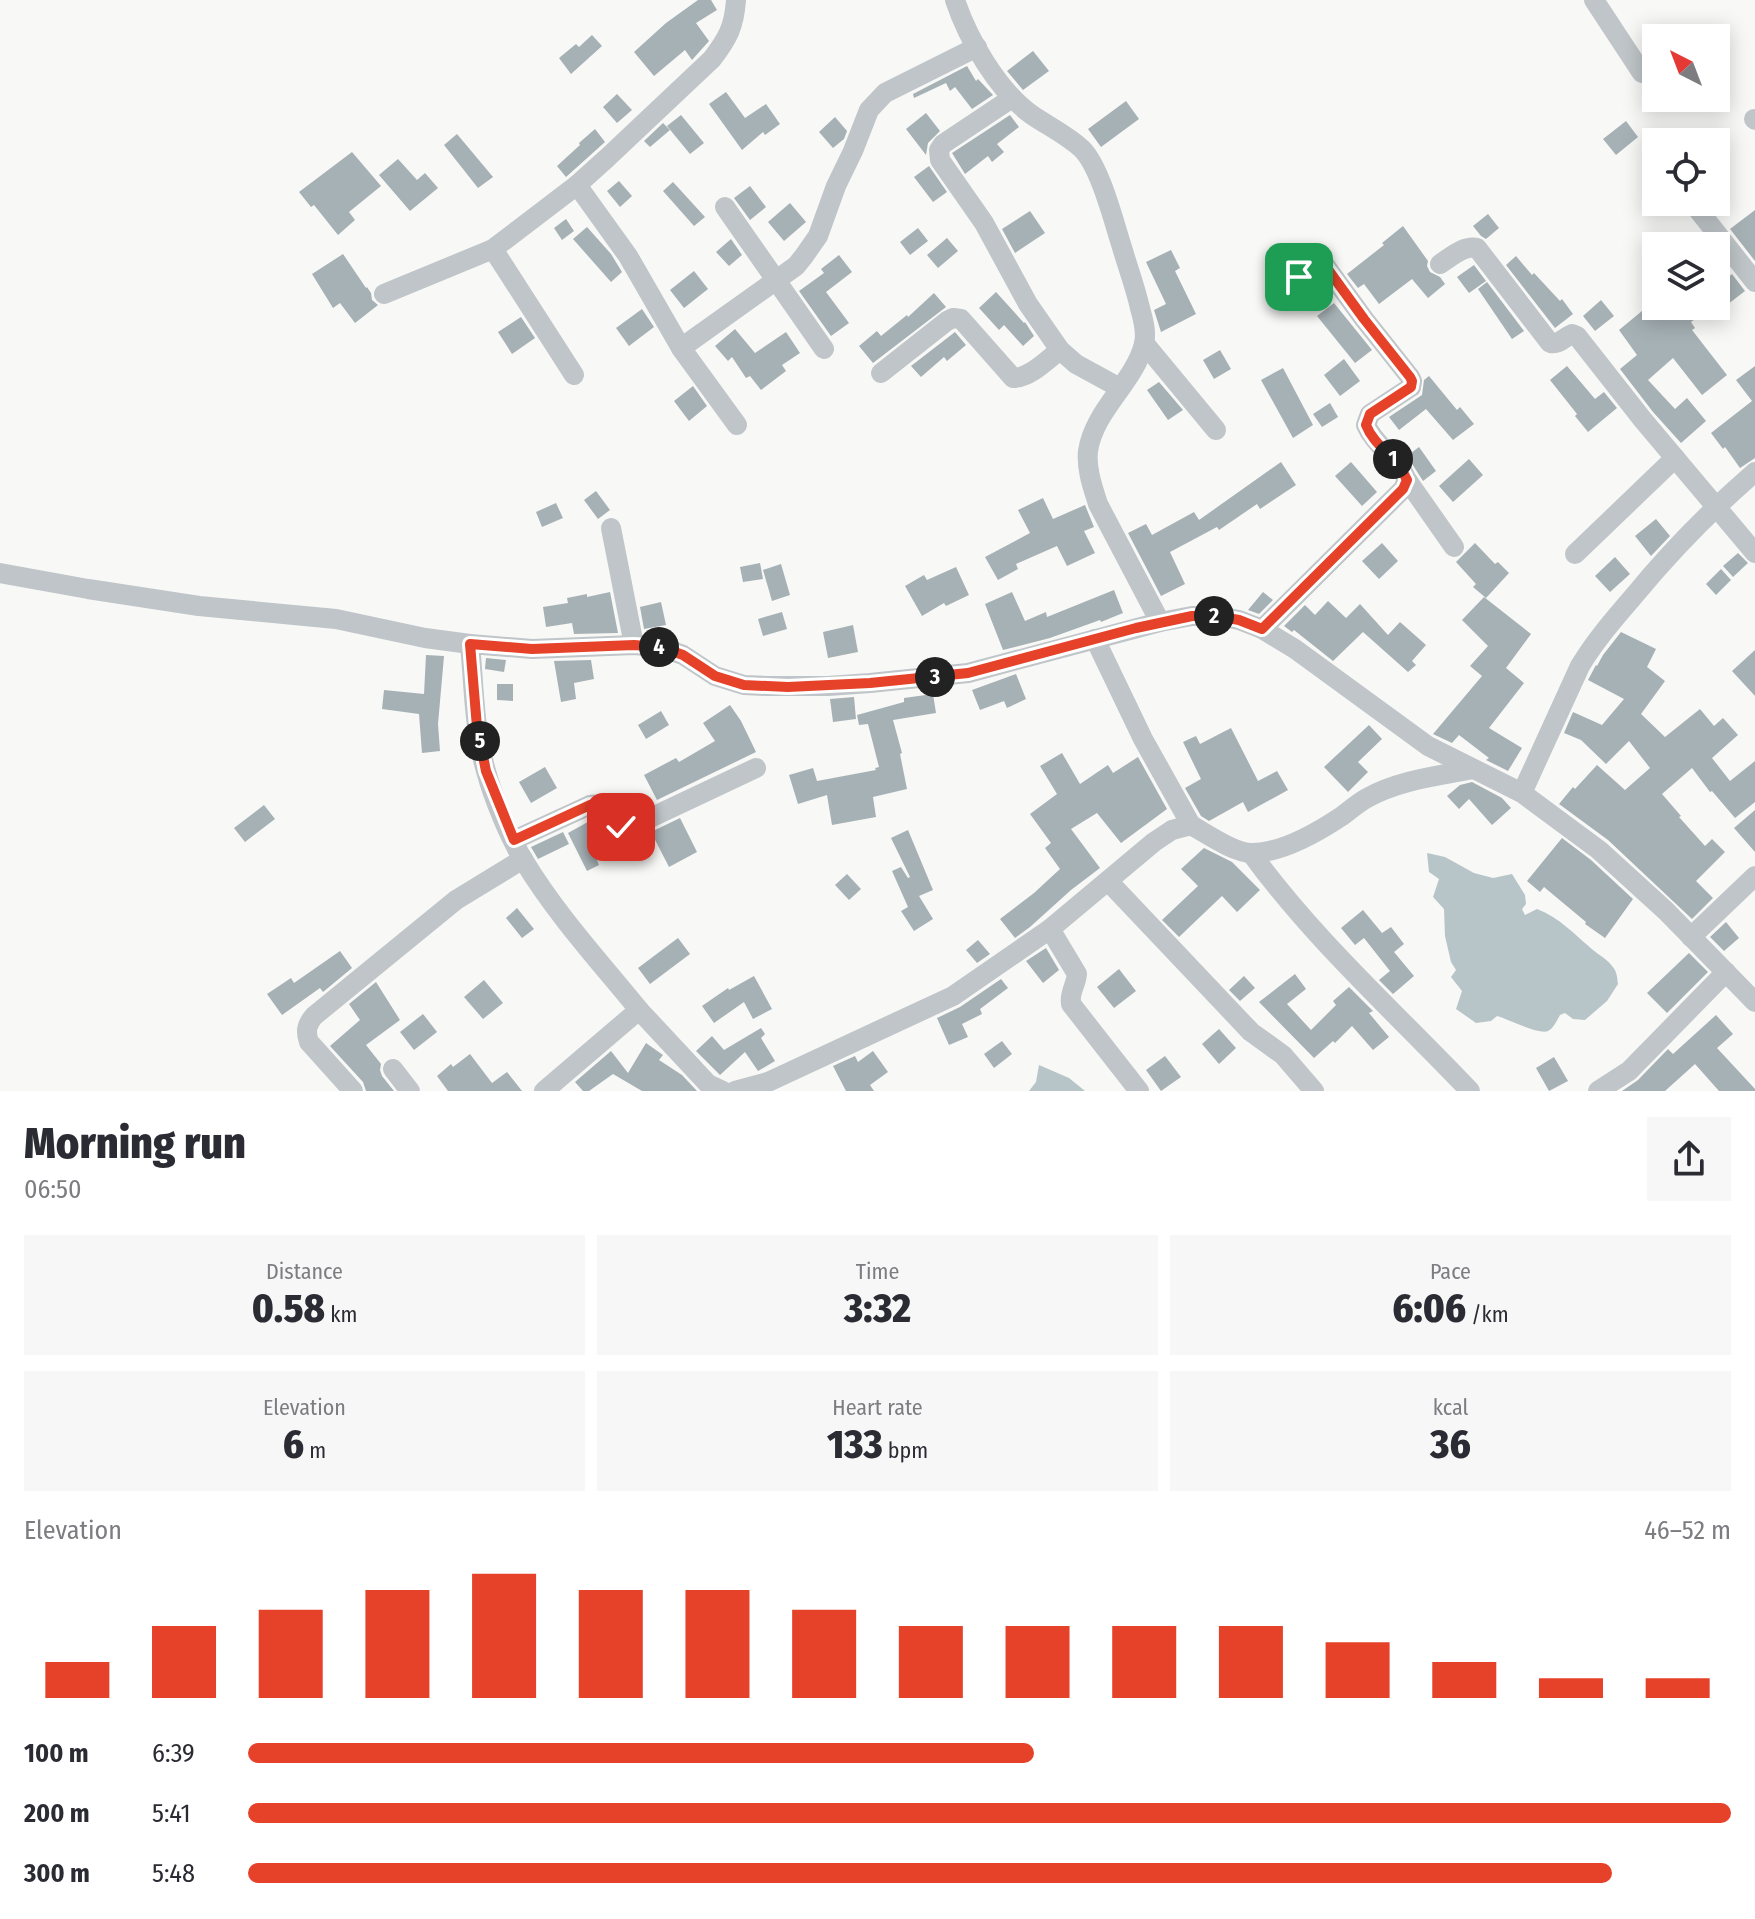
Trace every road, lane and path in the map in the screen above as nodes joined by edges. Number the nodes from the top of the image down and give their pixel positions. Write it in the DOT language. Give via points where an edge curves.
graph roads {
  1 [pos="736,0"];
  2 [pos="955,0"];
  3 [pos="1594,0"];
  4 [pos="977,47"];
  5 [pos="1642,73"];
  6 [pos="1012,98"];
  7 [pos="577,185"];
  8 [pos="725,207"];
  9 [pos="1703,216"];
  10 [pos="493,249"];
  11 [pos="1440,264"];
  12 [pos="1299,277"];
  13 [pos="776,279"];
  14 [pos="1755,282"];
  15 [pos="384,294"];
  16 [pos="1144,343"];
  17 [pos="681,348"];
  18 [pos="824,349"];
  19 [pos="1060,350"];
  20 [pos="881,373"];
  21 [pos="574,375"];
  22 [pos="1120,388"];
  23 [pos="737,425"];
  24 [pos="1216,430"];
  25 [pos="1675,458"];
  26 [pos="1755,472"];
  27 [pos="1407,480"];
  28 [pos="1717,507"];
  29 [pos="611,528"];
  30 [pos="1454,547"];
  31 [pos="1755,553"];
  32 [pos="1575,554"];
  33 [pos="0,573"];
  34 [pos="1160,622"];
  35 [pos="1262,629"];
  36 [pos="1095,639"];
  37 [pos="470,644"];
  38 [pos="634,645"];
  39 [pos="756,768"];
  40 [pos="1473,769"];
  41 [pos="1522,793"];
  42 [pos="1191,825"];
  43 [pos="514,840"];
  44 [pos="1251,853"];
  45 [pos="523,859"];
  46 [pos="1755,876"];
  47 [pos="1108,881"];
  48 [pos="1050,929"];
  49 [pos="1691,937"];
  50 [pos="1726,972"];
  51 [pos="1755,1002"];
  52 [pos="639,1010"];
  53 [pos="393,1069"];
  54 [pos="772,1086"];
  55 [pos="353,1091"];
  56 [pos="410,1091"];
  57 [pos="544,1091"];
  58 [pos="723,1091"];
  59 [pos="735,1091"];
  60 [pos="1139,1091"];
  61 [pos="1314,1091"];
  62 [pos="1470,1091"];
  63 [pos="1598,1091"];
  1 -- 7 [label="street" via="732,28 712,59"];
  2 -- 4 [label="street"];
  3 -- 5 [label="street"];
  4 -- 6 [label="street"];
  4 -- 13 [label="street" via="874,103 818,236 796,266"];
  6 -- 16 [label="street" via="1083,150 1091,162 1140,304"];
  6 -- 19 [label="street" via="943,144 938,155"];
  7 -- 10 [label="street"];
  7 -- 17 [label="street" via="628,256"];
  8 -- 13 [label="street"];
  9 -- 14 [label="street"];
  10 -- 15 [label="street"];
  10 -- 21 [label="street"];
  11 -- 25 [label="street" via="1464,249 1477,248 1550,343 1577,336"];
  12 -- 27 [label="street" via="1324,264 1410,377 1411,387 1370,414 1366,425"];
  13 -- 17 [label="street"];
  13 -- 18 [label="street"];
  16 -- 22 [label="street"];
  16 -- 24 [label="street"];
  17 -- 23 [label="street"];
  19 -- 20 [label="street" via="1027,375 1013,378 961,319 953,318"];
  19 -- 22 [label="street"];
  22 -- 34 [label="street" via="1088,451 1091,484"];
  25 -- 28 [label="street"];
  25 -- 32 [label="street"];
  26 -- 28 [label="street"];
  27 -- 30 [label="street"];
  27 -- 35 [label="street"];
  28 -- 31 [label="street"];
  28 -- 41 [label="street" via="1659,565 1590,650"];
  29 -- 38 [label="street"];
  33 -- 37 [label="street" via="199,606 336,619"];
  34 -- 35 [label="street" via="1217,616"];
  34 -- 36 [label="street"];
  35 -- 40 [label="street" via="1428,746"];
  36 -- 38 [label="street" via="968,673 788,687 744,685 715,676 683,655"];
  36 -- 42 [label="street"];
  37 -- 38 [label="street" via="532,649"];
  37 -- 43 [label="street" via="486,771"];
  39 -- 43 [label="street" via="631,827 621,827 596,804"];
  40 -- 41 [label="street"];
  40 -- 44 [label="street" via="1387,789 1312,835"];
  41 -- 49 [label="street" via="1599,850"];
  42 -- 44 [label="street"];
  42 -- 47 [label="street" via="1154,842"];
  43 -- 45 [label="street"];
  44 -- 62 [label="street" via="1318,937"];
  45 -- 52 [label="street"];
  45 -- 55 [label="street" via="456,900 309,1022 309,1042"];
  46 -- 49 [label="street"];
  47 -- 48 [label="street"];
  47 -- 61 [label="street"];
  48 -- 54 [label="street" via="953,996"];
  48 -- 60 [label="street" via="1077,974 1071,1004"];
  49 -- 50 [label="street"];
  50 -- 51 [label="street"];
  50 -- 63 [label="street" via="1629,1071"];
  52 -- 57 [label="street"];
  52 -- 58 [label="street" via="708,1084"];
  53 -- 56 [label="street"];
  54 -- 59 [label="street"];
}
